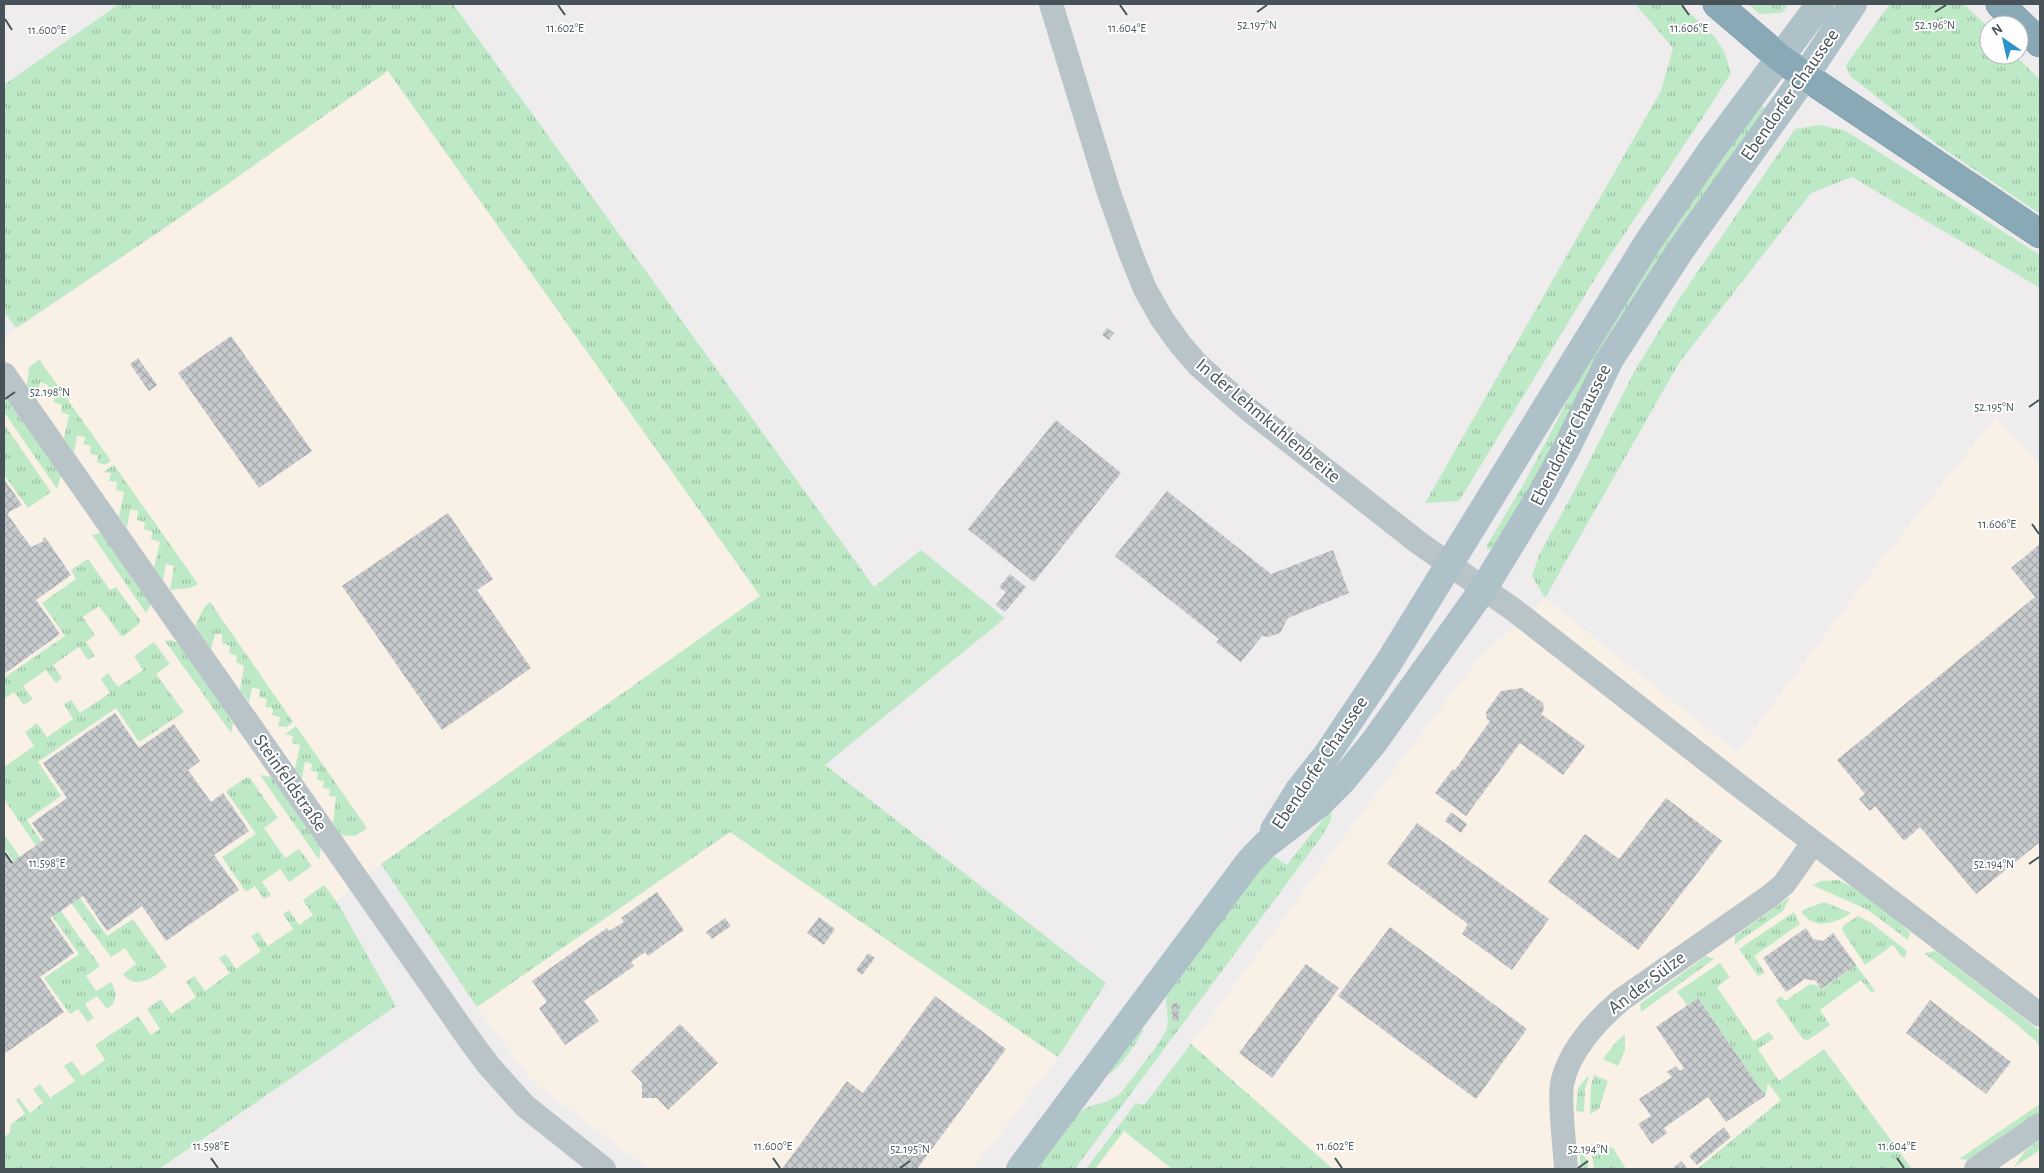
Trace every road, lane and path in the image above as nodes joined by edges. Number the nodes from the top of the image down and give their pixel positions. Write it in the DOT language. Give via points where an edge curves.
graph roads {
  1 [pos="1051,4"];
  2 [pos="1717,4"];
  3 [pos="1820,4"];
  4 [pos="1853,4"];
  5 [pos="2000,4"];
  6 [pos="2040,43"];
  7 [pos="1780,58"];
  8 [pos="1805,76"];
  9 [pos="2040,234"];
  10 [pos="4,374"];
  11 [pos="1449,565"];
  12 [pos="1484,588"];
  13 [pos="1813,843"];
  14 [pos="1265,845"];
  15 [pos="2040,1016"];
  16 [pos="2040,1125"];
  17 [pos="604,1169"];
  18 [pos="1020,1169"];
  19 [pos="1566,1169"];
  20 [pos="1976,1169"];
  1 -- 11 [label="street, In der Lehmkuhlenbreite" via="1130,252 1145,289 1180,344 1198,365 1248,409"];
  2 -- 7 [label="highway"];
  3 -- 7 [label="main road, Ebendorfer Chaussee"];
  4 -- 8 [label="main road, Ebendorfer Chaussee"];
  5 -- 6 [label="highway"];
  7 -- 8 [label="highway"];
  7 -- 11 [label="main road, Ebendorfer Chaussee" via="1648,242"];
  8 -- 9 [label="highway"];
  8 -- 12 [label="main road, Ebendorfer Chaussee" via="1682,248 1610,359 1543,491"];
  10 -- 17 [label="street, Steinfeldstraße" via="468,1039 525,1106"];
  11 -- 12 [label="street, In der Lehmkuhlenbreite"];
  11 -- 14 [label="main road, Ebendorfer Chaussee" via="1378,678 1299,790"];
  12 -- 13 [label="street"];
  12 -- 14 [label="main road, Ebendorfer Chaussee" via="1374,742 1342,781"];
  13 -- 15 [label="street"];
  13 -- 19 [label="street, An der Sülze" via="1784,884 1770,896 1621,1000 1584,1038 1562,1083"];
  14 -- 18 [label="main road, Ebendorfer Chaussee" via="1233,882"];
  16 -- 20 [label="street"];
}
